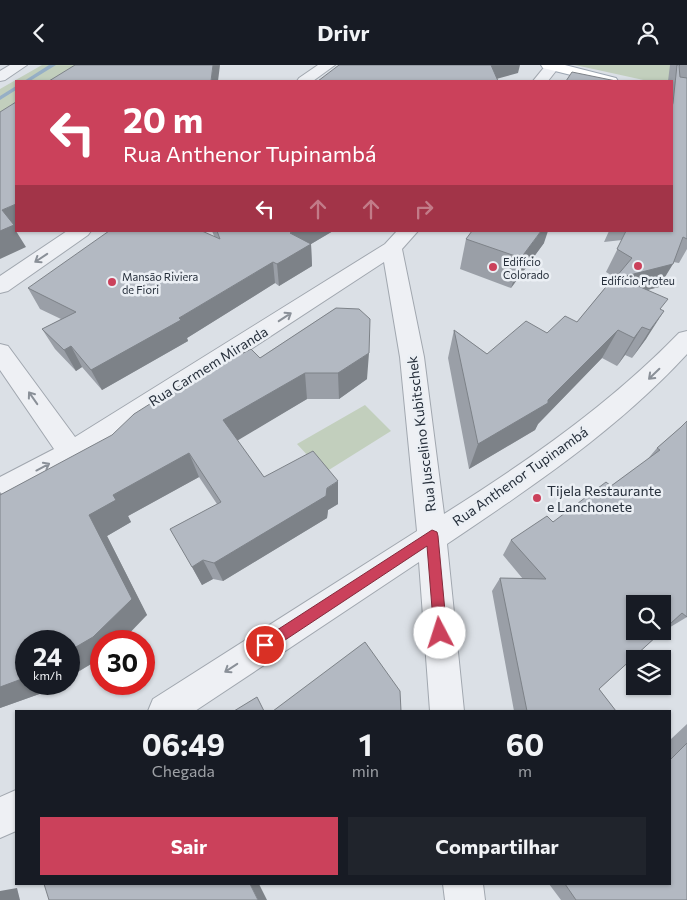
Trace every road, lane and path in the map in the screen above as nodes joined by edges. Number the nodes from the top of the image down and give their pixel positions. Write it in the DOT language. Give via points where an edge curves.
graph roads {
  1 [pos="20,65"];
  2 [pos="328,65"];
  3 [pos="550,66"];
  4 [pos="0,77"];
  5 [pos="306,80"];
  6 [pos="541,80"];
  7 [pos="607,80"];
  8 [pos="80,232"];
  9 [pos="400,240"];
  10 [pos="0,286"];
  11 [pos="687,339"];
  12 [pos="0,352"];
  13 [pos="71,453"];
  14 [pos="0,490"];
  15 [pos="432,536"];
  16 [pos="167,710"];
  17 [pos="447,710"];
  18 [pos="15,810"];
  19 [pos="0,819"];
  20 [pos="463,885"];
  21 [pos="465,900"];
  1 -- 4 [label="street"];
  2 -- 5 [label="street"];
  3 -- 6 [label="street"];
  3 -- 7 [label="main road"];
  8 -- 10 [label="street, one-way"];
  13 -- 9 [label="street, Rua Carmem Miranda, one-way"];
  9 -- 15 [label="street, Rua Juscelino Kubitschek"];
  11 -- 15 [label="street, Rua Anthenor Tupinambá, one-way" via="652,376 593,426"];
  13 -- 12 [label="street, one-way"];
  14 -- 13 [label="street, Rua Carmem Miranda, one-way"];
  15 -- 16 [label="street, Rua Anthenor Tupinambá, one-way"];
  15 -- 17 [label="street, Rua Juscelino Kubitschek"];
  18 -- 19 [label="street"];
  20 -- 21 [label="street"];
}
